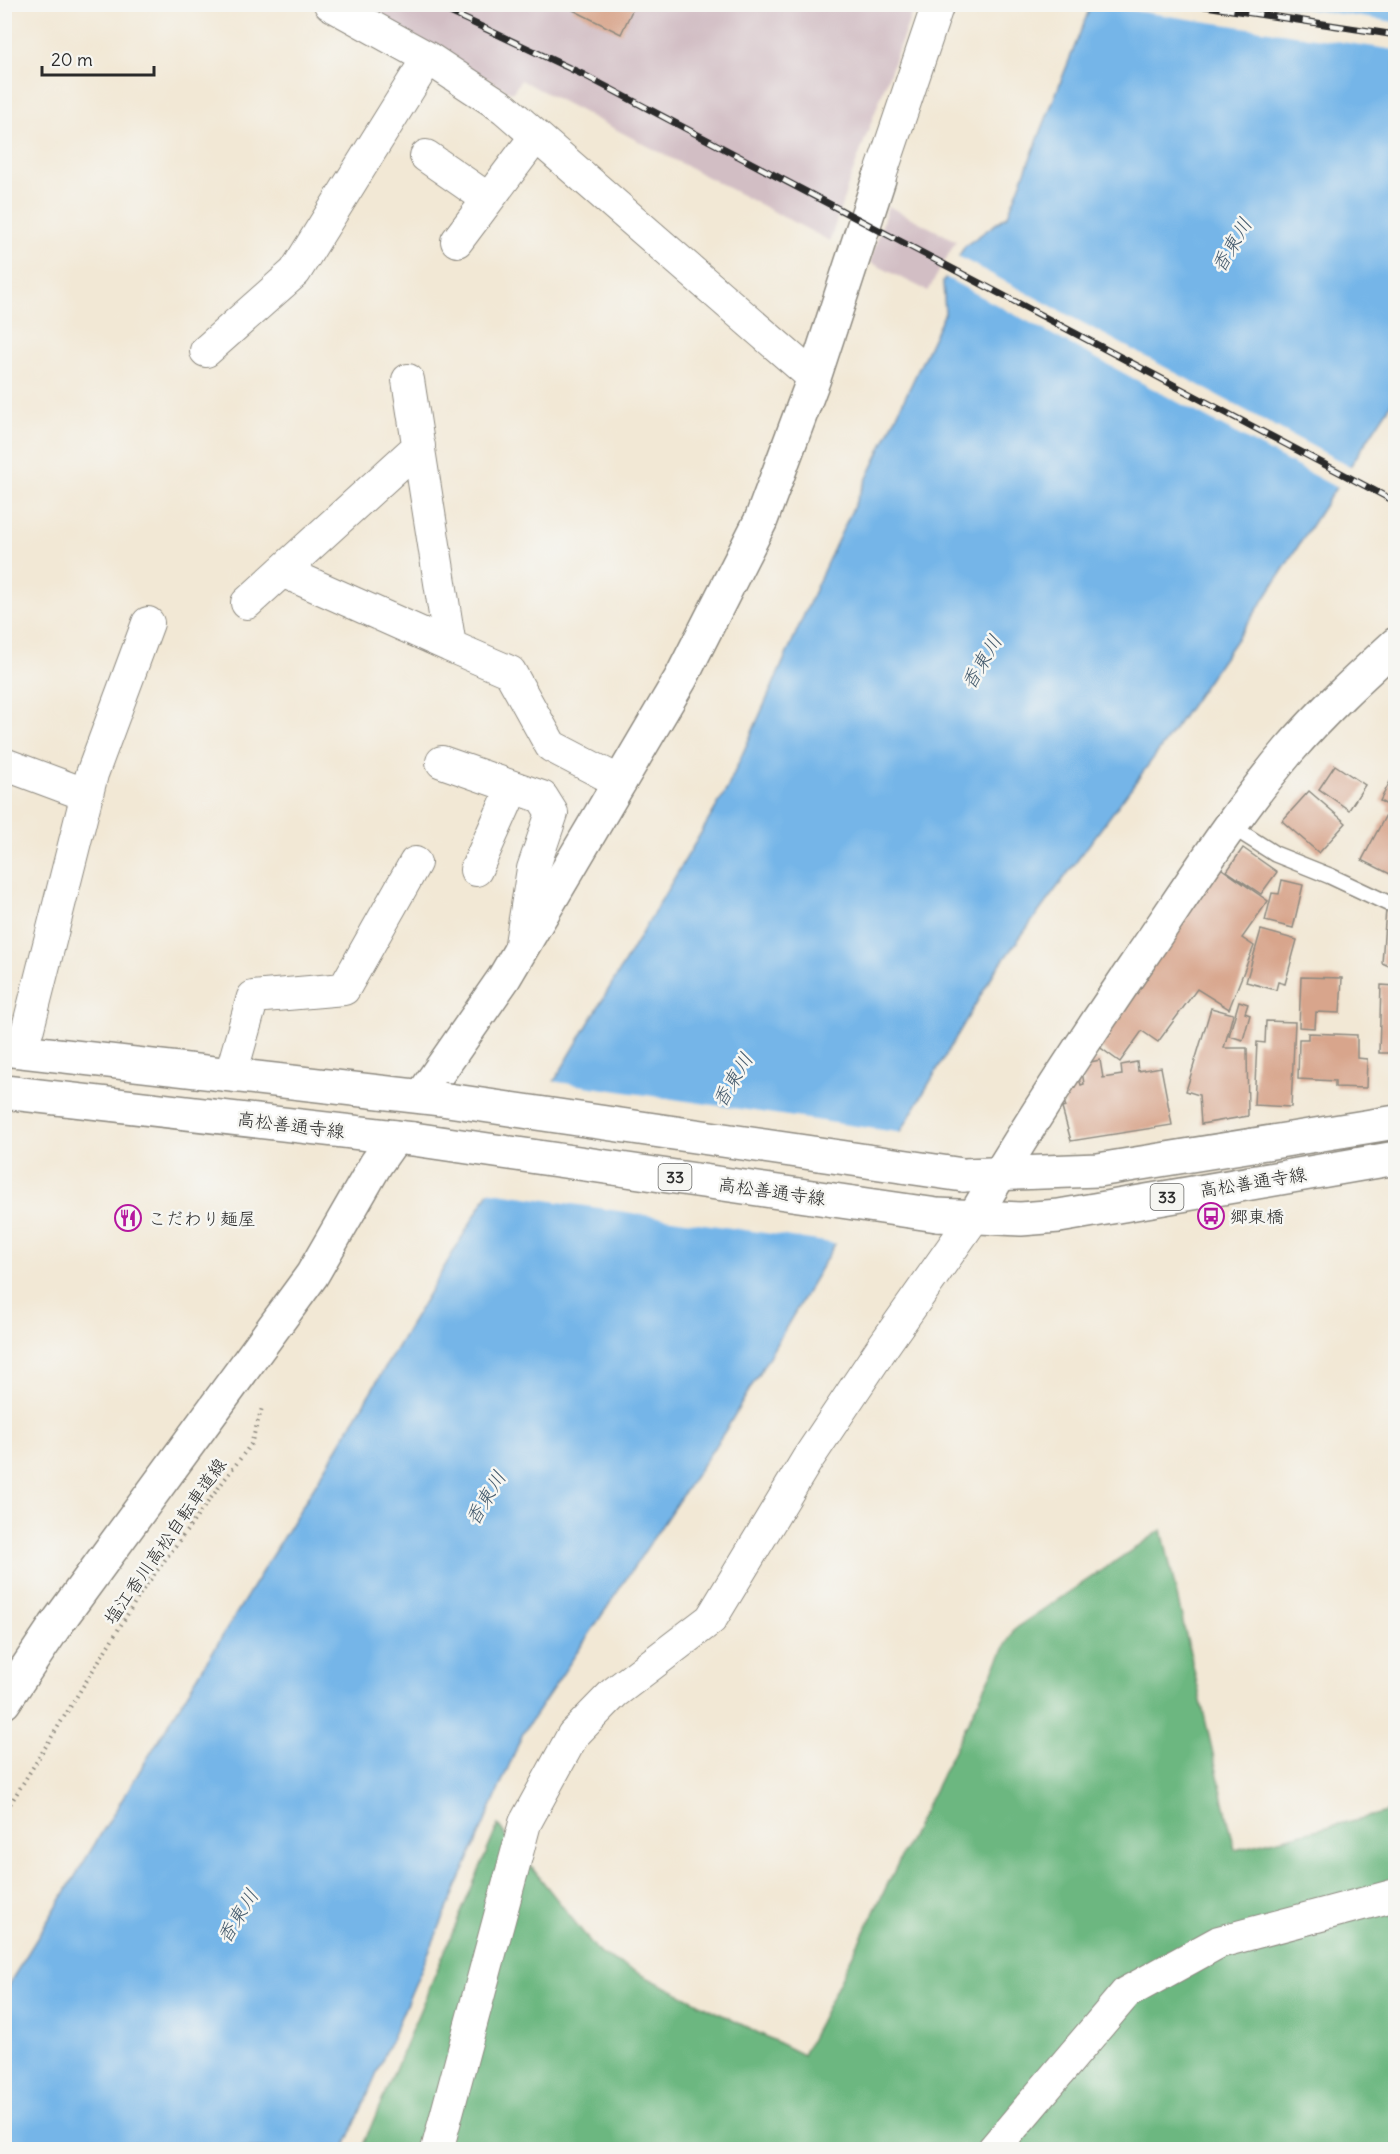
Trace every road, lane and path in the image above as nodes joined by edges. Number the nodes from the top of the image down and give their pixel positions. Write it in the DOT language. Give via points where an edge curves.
graph roads {
  1 [pos="330,4"];
  2 [pos="938,4"];
  3 [pos="428,58"];
  4 [pos="536,136"];
  5 [pos="426,156"];
  6 [pos="879,179"];
  7 [pos="488,199"];
  8 [pos="457,241"];
  9 [pos="206,351"];
  10 [pos="814,378"];
  11 [pos="408,380"];
  12 [pos="418,446"];
  13 [pos="282,571"];
  14 [pos="247,603"];
  15 [pos="148,623"];
  16 [pos="1395,644"];
  17 [pos="450,646"];
  18 [pos="442,762"];
  19 [pos="4,764"];
  20 [pos="620,782"];
  21 [pos="513,787"];
  22 [pos="87,795"];
  23 [pos="1231,826"];
  24 [pos="415,863"];
  25 [pos="476,870"];
  26 [pos="1395,907"];
  27 [pos="520,951"];
  28 [pos="11,1050"];
  29 [pos="231,1074"];
  30 [pos="4,1092"];
  31 [pos="431,1097"];
  32 [pos="1395,1122"];
  33 [pos="404,1138"];
  34 [pos="1395,1158"];
  35 [pos="999,1174"];
  36 [pos="974,1217"];
  37 [pos="264,1401"];
  38 [pos="4,1702"];
  39 [pos="4,1814"];
  40 [pos="1395,1895"];
  41 [pos="437,2150"];
  42 [pos="993,2150"];
  1 -- 3 [label="street"];
  2 -- 6 [label="street"];
  3 -- 4 [label="street" via="504,108"];
  3 -- 9 [label="street" via="295,272"];
  4 -- 7 [label="street"];
  4 -- 10 [label="street"];
  5 -- 7 [label="street"];
  6 -- 10 [label="main road"];
  7 -- 8 [label="street"];
  10 -- 20 [label="main road" via="761,520 681,678"];
  11 -- 12 [label="street"];
  12 -- 13 [label="street"];
  12 -- 17 [label="street"];
  13 -- 14 [label="street"];
  13 -- 17 [label="street"];
  15 -- 22 [label="street"];
  16 -- 23 [label="main road" via="1318,717"];
  17 -- 20 [label="street" via="510,672 551,746"];
  18 -- 21 [label="street"];
  19 -- 22 [label="street"];
  20 -- 27 [label="main road"];
  21 -- 25 [label="street"];
  21 -- 27 [label="street" via="542,797 552,813 533,870"];
  22 -- 28 [label="street" via="28,1028"];
  23 -- 26 [label="lane" via="1275,855"];
  23 -- 35 [label="main road"];
  24 -- 29 [label="street" via="344,989 253,997"];
  27 -- 31 [label="main road"];
  28 -- 29 [label="main road, 高松善通寺線 / 33"];
  29 -- 31 [label="main road, 高松善通寺線 / 33"];
  30 -- 33 [label="main road, 高松善通寺線 / 33"];
  31 -- 35 [label="main road, 高松善通寺線 / 33, bridge" via="963,1175"];
  32 -- 35 [label="main road, 高松善通寺線 / 33" via="1098,1170"];
  33 -- 36 [label="main road, 高松善通寺線 / 33, bridge" via="937,1215"];
  33 -- 38 [label="main road" via="376,1164 312,1275 55,1626"];
  34 -- 36 [label="main road, 高松善通寺線 / 33" via="1059,1216"];
  35 -- 36 [label="main road"];
  36 -- 41 [label="street" via="807,1460 711,1619 614,1693 573,1735 525,1823"];
  37 -- 39 [label="path, 塩江香川高松自転車道線" via="251,1444 142,1592"];
  40 -- 42 [label="street" via="1219,1942 1126,1993"];
}
